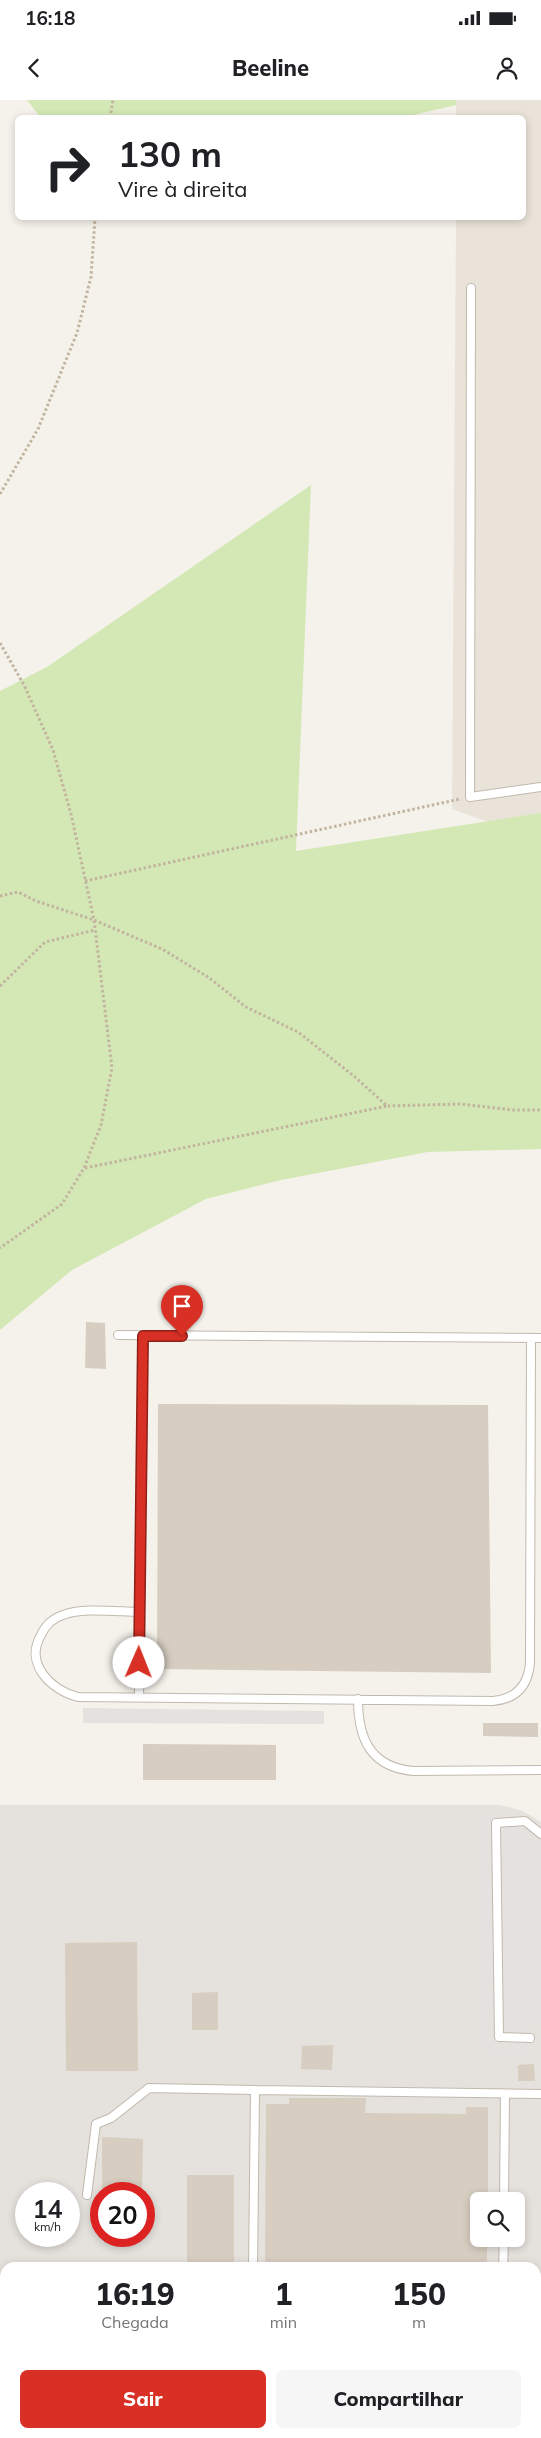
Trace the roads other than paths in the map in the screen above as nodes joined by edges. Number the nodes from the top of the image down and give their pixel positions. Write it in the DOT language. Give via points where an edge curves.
graph roads {
  1 [pos="471,288"];
  2 [pos="541,787"];
  3 [pos="118,1335"];
  4 [pos="143,1336"];
  5 [pos="531,1338"];
  6 [pos="541,1338"];
  7 [pos="140,1612"];
  8 [pos="139,1697"];
  9 [pos="358,1700"];
  10 [pos="541,1770"];
  11 [pos="541,1834"];
  12 [pos="530,2038"];
  13 [pos="255,2090"];
  14 [pos="505,2094"];
  15 [pos="541,2094"];
  16 [pos="504,2192"];
  17 [pos="88,2195"];
  18 [pos="504,2247"];
  19 [pos="253,2262"];
  20 [pos="503,2262"];
  1 -- 2 [label="lane" via="470,797"];
  3 -- 4 [label="lane"];
  4 -- 5 [label="lane"];
  4 -- 7 [label="lane"];
  5 -- 6 [label="lane"];
  5 -- 9 [label="lane" via="530,1653 527,1679 513,1696 499,1700"];
  7 -- 8 [label="lane"];
  7 -- 8 [label="lane" via="75,1612 63,1615 43,1630 35,1654 45,1678 66,1694 78,1697"];
  8 -- 9 [label="lane"];
  9 -- 10 [label="lane" via="360,1730 367,1746 378,1758 395,1767 413,1770"];
  11 -- 12 [label="lane" via="525,1821 496,1823 499,2037"];
  13 -- 14 [label="lane"];
  13 -- 17 [label="lane" via="150,2088 111,2118 96,2124"];
  13 -- 19 [label="lane"];
  14 -- 15 [label="lane"];
  14 -- 16 [label="lane"];
  18 -- 20 [label="lane"];
}
